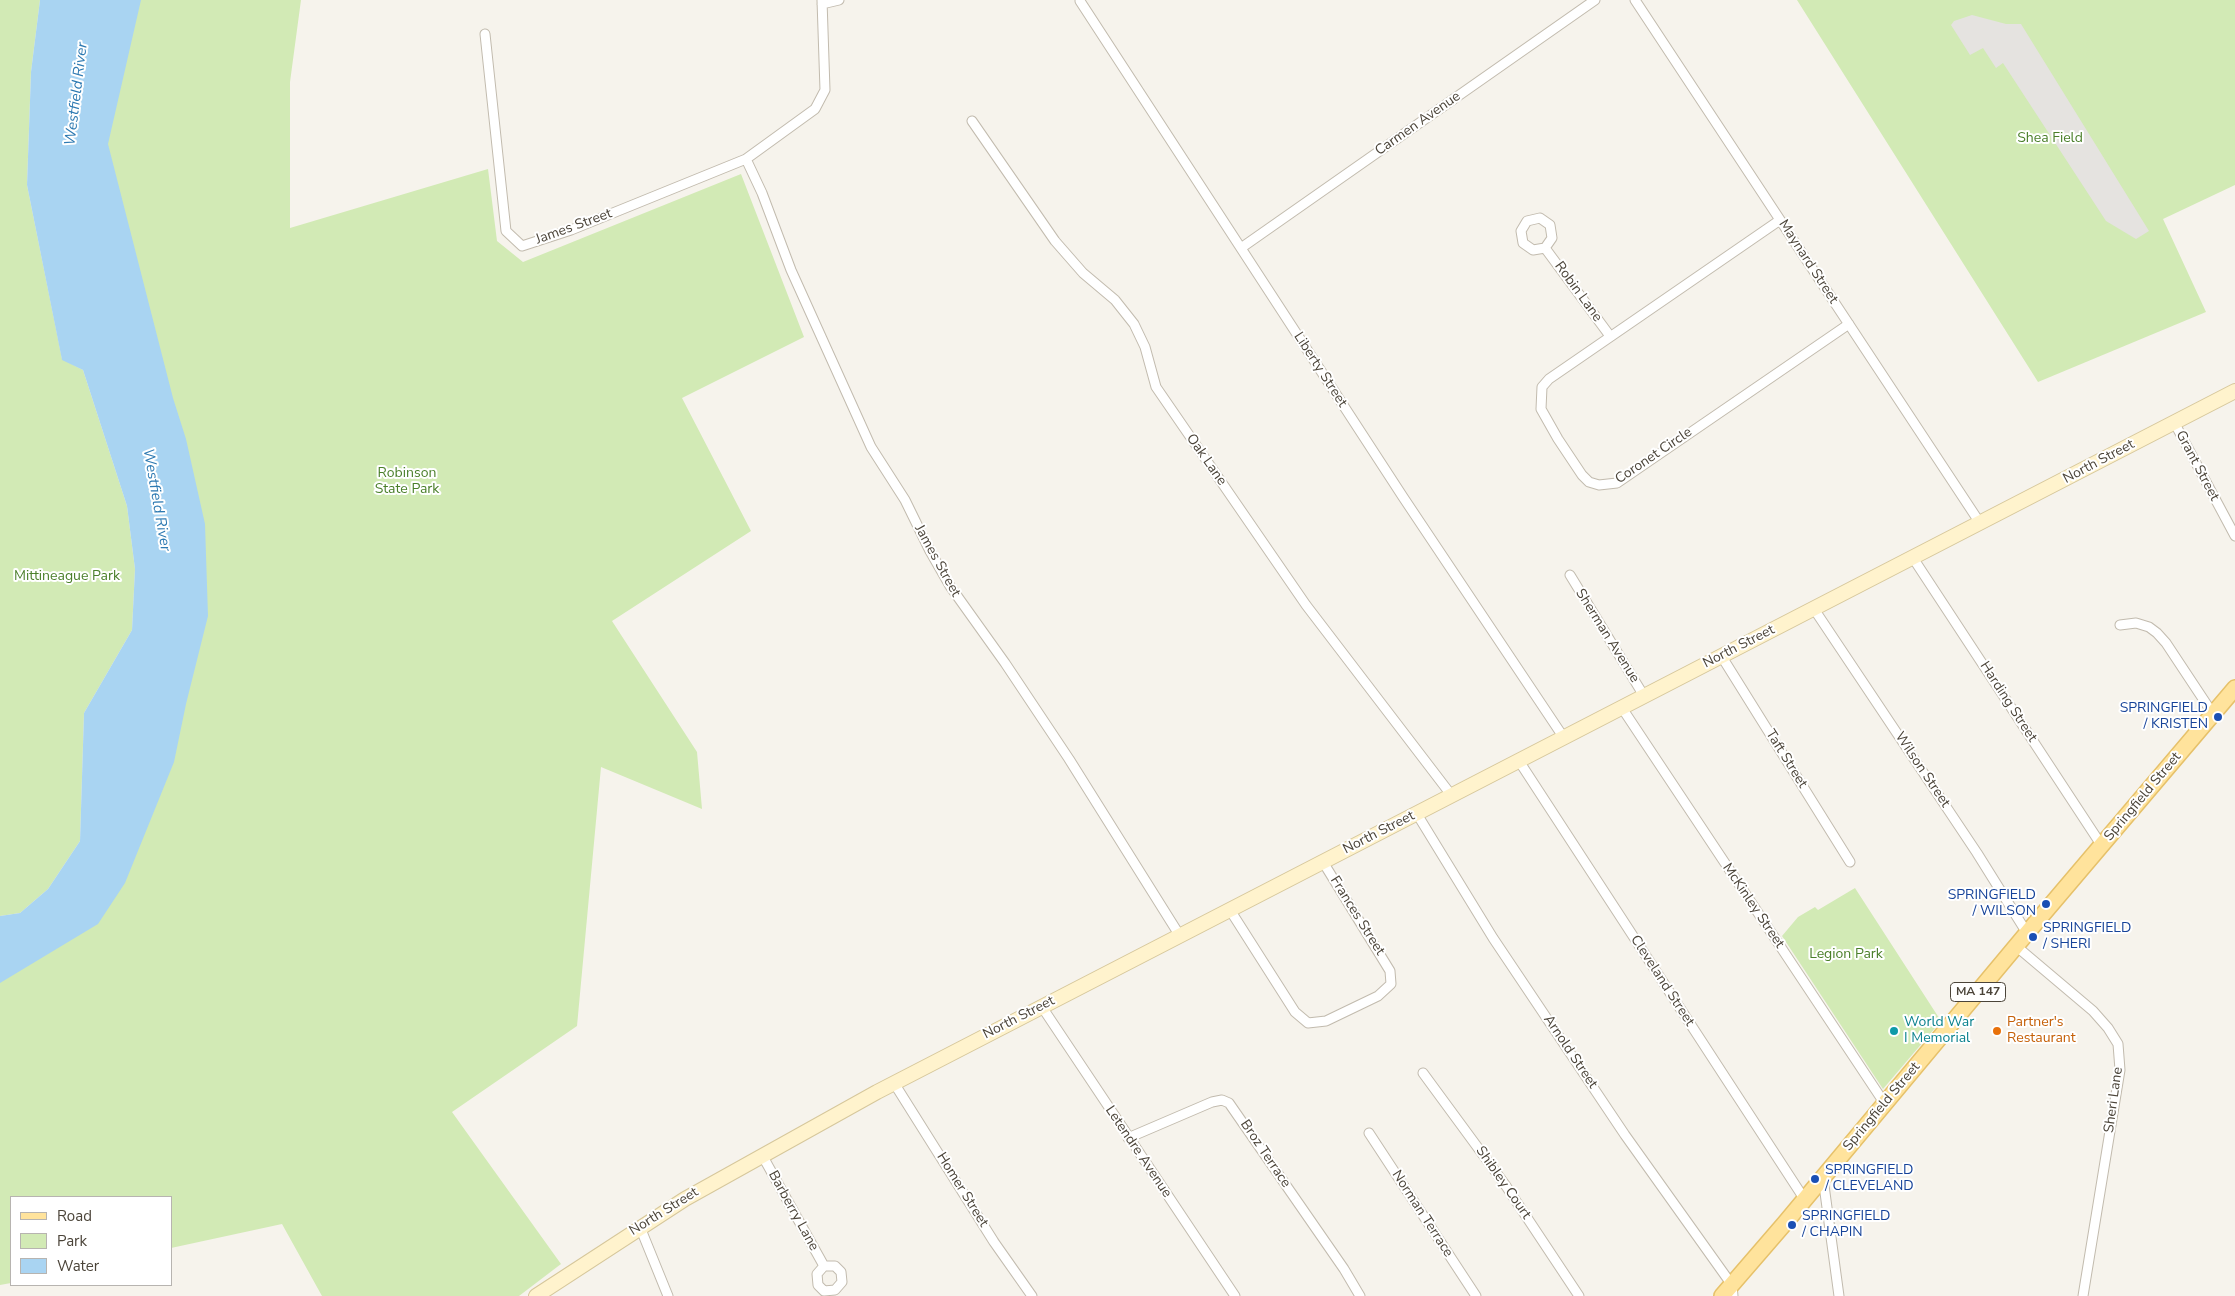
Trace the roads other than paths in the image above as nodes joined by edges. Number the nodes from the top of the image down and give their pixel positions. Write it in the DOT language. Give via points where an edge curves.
graph roads {
  1 [pos="839,0"];
  2 [pos="1595,0"];
  3 [pos="1635,0"];
  4 [pos="1080,1"];
  5 [pos="822,2"];
  6 [pos="485,34"];
  7 [pos="972,121"];
  8 [pos="746,159"];
  9 [pos="1780,220"];
  10 [pos="1241,248"];
  11 [pos="1545,248"];
  12 [pos="1849,324"];
  13 [pos="1610,336"];
  14 [pos="2235,391"];
  15 [pos="2174,422"];
  16 [pos="1980,523"];
  17 [pos="2235,536"];
  18 [pos="1913,558"];
  19 [pos="1570,575"];
  20 [pos="1814,609"];
  21 [pos="2120,625"];
  22 [pos="1722,657"];
  23 [pos="2235,690"];
  24 [pos="1644,696"];
  25 [pos="1622,708"];
  26 [pos="2213,714"];
  27 [pos="1564,738"];
  28 [pos="1519,761"];
  29 [pos="1452,796"];
  30 [pos="1417,814"];
  31 [pos="2102,846"];
  32 [pos="1323,862"];
  33 [pos="1850,862"];
  34 [pos="1230,910"];
  35 [pos="2027,932"];
  36 [pos="1180,936"];
  37 [pos="2016,946"];
  38 [pos="1042,1007"];
  39 [pos="1423,1073"];
  40 [pos="894,1083"];
  41 [pos="1885,1104"];
  42 [pos="1369,1133"];
  43 [pos="1128,1138"];
  44 [pos="762,1155"];
  45 [pos="1824,1178"];
  46 [pos="1805,1200"];
  47 [pos="640,1227"];
  48 [pos="824,1266"];
  49 [pos="1729,1292"];
  50 [pos="536,1296"];
  51 [pos="668,1296"];
  52 [pos="1032,1296"];
  53 [pos="1234,1296"];
  54 [pos="1360,1296"];
  55 [pos="1476,1296"];
  56 [pos="1579,1296"];
  57 [pos="1839,1296"];
  58 [pos="2083,1296"];
  1 -- 5 [label="street"];
  2 -- 10 [label="street, Carmen Avenue"];
  3 -- 9 [label="street, Maynard Street"];
  4 -- 10 [label="street, Liberty Street"];
  5 -- 8 [label="street, James Street" via="825,90 816,109"];
  6 -- 8 [label="street, James Street" via="506,231 522,246 571,230"];
  7 -- 29 [label="street, Oak Lane" via="1059,246 1130,318 1145,347 1156,387 1306,605"];
  8 -- 36 [label="street, James Street" via="791,270 871,447 904,500 950,586 1074,765"];
  9 -- 12 [label="street, Maynard Street"];
  9 -- 13 [label="street, Coronet Circle"];
  10 -- 27 [label="street, Liberty Street"];
  11 -- 13 [label="street, Robin Lane"];
  12 -- 13 [label="street, Coronet Circle" via="1610,485 1589,482 1582,475 1546,419 1541,408 1541,396 1542,387 1558,372"];
  12 -- 16 [label="street, Maynard Street"];
  14 -- 15 [label="main road, North Street"];
  15 -- 16 [label="main road, North Street"];
  15 -- 17 [label="street, Grant Street"];
  16 -- 18 [label="main road, North Street"];
  18 -- 20 [label="main road, North Street"];
  18 -- 31 [label="street, Harding Street"];
  19 -- 24 [label="street, Sherman Avenue"];
  20 -- 22 [label="main road, North Street"];
  20 -- 35 [label="street, Wilson Street"];
  21 -- 26 [label="street" via="2136,623 2157,634"];
  22 -- 24 [label="main road, North Street"];
  22 -- 33 [label="street, Taft Street"];
  23 -- 26 [label="main road, Springfield Street / MA 147"];
  24 -- 25 [label="main road, North Street"];
  25 -- 27 [label="main road, North Street"];
  25 -- 41 [label="street, McKinley Street"];
  26 -- 31 [label="main road, Springfield Street / MA 147"];
  27 -- 28 [label="main road, North Street"];
  28 -- 29 [label="main road, North Street"];
  28 -- 46 [label="street, Cleveland Street"];
  29 -- 30 [label="main road, North Street"];
  30 -- 32 [label="main road, North Street"];
  30 -- 49 [label="street, Arnold Street" via="1494,938"];
  31 -- 35 [label="main road, Springfield Street / MA 147"];
  32 -- 34 [label="main road, North Street"];
  32 -- 34 [label="street, Frances Street" via="1390,971 1391,984 1378,996 1326,1022 1308,1023 1295,1012"];
  34 -- 36 [label="main road, North Street"];
  35 -- 37 [label="main road, Springfield Street / MA 147"];
  36 -- 38 [label="main road, North Street"];
  37 -- 41 [label="main road, Springfield Street / MA 147"];
  37 -- 58 [label="street, Sheri Lane" via="2093,1011 2118,1044 2120,1070"];
  38 -- 40 [label="main road, North Street"];
  38 -- 43 [label="street, Letendre Avenue"];
  39 -- 56 [label="street, Shibley Court" via="1506,1186"];
  40 -- 44 [label="main road, North Street"];
  40 -- 52 [label="street, Homer Street" via="994,1242"];
  41 -- 45 [label="main road, Springfield Street / MA 147"];
  42 -- 55 [label="street, Norman Terrace"];
  43 -- 53 [label="street, Letendre Avenue"];
  43 -- 54 [label="street, Broz Terrace" via="1212,1102 1222,1100 1229,1103"];
  44 -- 47 [label="main road, North Street"];
  44 -- 48 [label="street, Barberry Lane"];
  45 -- 46 [label="main road, Springfield Street / MA 147"];
  45 -- 57 [label="street"];
  46 -- 49 [label="main road, Springfield Street / MA 147"];
  47 -- 50 [label="main road, North Street"];
  47 -- 51 [label="street"];
}
